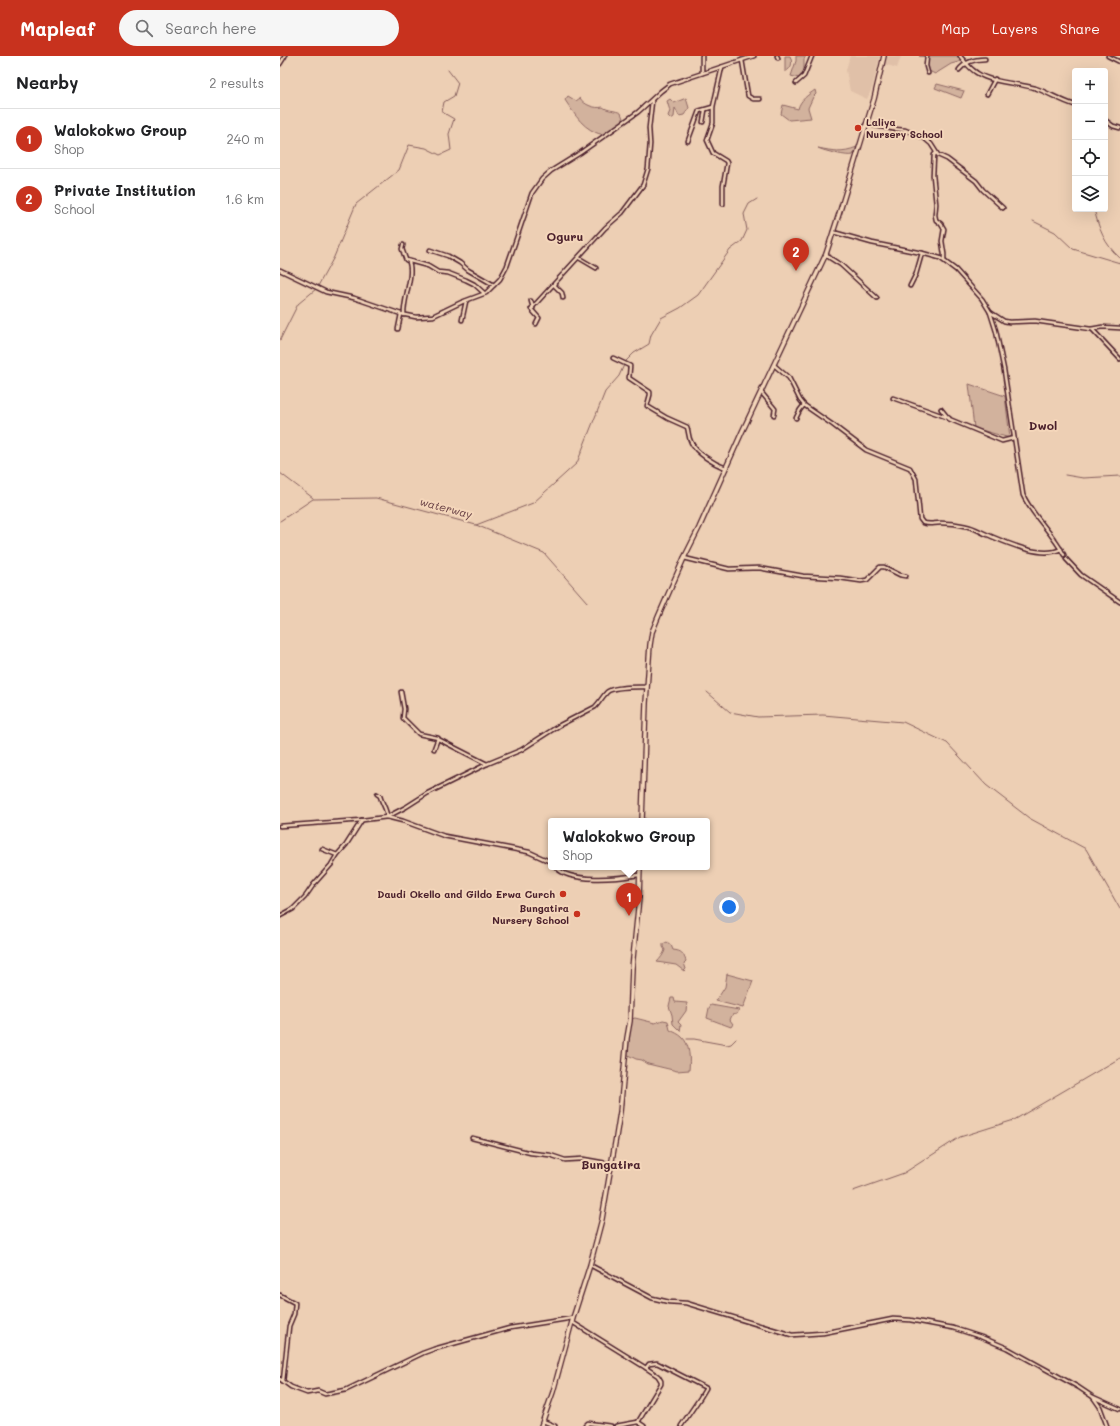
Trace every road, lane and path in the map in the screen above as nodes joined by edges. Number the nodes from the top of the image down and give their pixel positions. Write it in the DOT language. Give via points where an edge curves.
graph roads {
  1 [pos="285,56"];
  2 [pos="702,56"];
  3 [pos="754,56"];
  4 [pos="812,56"];
  5 [pos="884,56"];
  6 [pos="927,56"];
  7 [pos="960,56"];
  8 [pos="1108,56"];
  9 [pos="985,59"];
  10 [pos="742,60"];
  11 [pos="1120,62"];
  12 [pos="280,64"];
  13 [pos="966,64"];
  14 [pos="722,67"];
  15 [pos="959,70"];
  16 [pos="702,73"];
  17 [pos="928,73"];
  18 [pos="995,79"];
  19 [pos="796,83"];
  20 [pos="988,94"];
  21 [pos="760,99"];
  22 [pos="652,101"];
  23 [pos="1072,104"];
  24 [pos="713,107"];
  25 [pos="705,110"];
  26 [pos="703,122"];
  27 [pos="1108,122"];
  28 [pos="866,124"];
  29 [pos="1120,128"];
  30 [pos="688,141"];
  31 [pos="936,153"];
  32 [pos="723,204"];
  33 [pos="1003,208"];
  34 [pos="833,232"];
  35 [pos="403,245"];
  36 [pos="430,250"];
  37 [pos="922,253"];
  38 [pos="826,254"];
  39 [pos="579,258"];
  40 [pos="944,260"];
  41 [pos="409,262"];
  42 [pos="596,268"];
  43 [pos="280,270"];
  44 [pos="494,285"];
  45 [pos="554,285"];
  46 [pos="910,286"];
  47 [pos="484,294"];
  48 [pos="563,298"];
  49 [pos="877,298"];
  50 [pos="466,301"];
  51 [pos="532,301"];
  52 [pos="532,308"];
  53 [pos="990,312"];
  54 [pos="402,315"];
  55 [pos="462,320"];
  56 [pos="536,324"];
  57 [pos="1120,328"];
  58 [pos="398,329"];
  59 [pos="1091,329"];
  60 [pos="613,358"];
  61 [pos="1120,359"];
  62 [pos="773,365"];
  63 [pos="761,392"];
  64 [pos="893,398"];
  65 [pos="804,405"];
  66 [pos="941,409"];
  67 [pos="774,416"];
  68 [pos="796,418"];
  69 [pos="949,418"];
  70 [pos="1014,438"];
  71 [pos="726,468"];
  72 [pos="1061,549"];
  73 [pos="1064,554"];
  74 [pos="684,558"];
  75 [pos="1066,559"];
  76 [pos="906,576"];
  77 [pos="1120,602"];
  78 [pos="647,687"];
  79 [pos="401,692"];
  80 [pos="438,738"];
  81 [pos="434,749"];
  82 [pos="487,764"];
  83 [pos="377,794"];
  84 [pos="387,817"];
  85 [pos="642,818"];
  86 [pos="363,820"];
  87 [pos="280,826"];
  88 [pos="322,849"];
  89 [pos="336,855"];
  90 [pos="548,861"];
  91 [pos="559,870"];
  92 [pos="640,870"];
  93 [pos="639,875"];
  94 [pos="280,916"];
  95 [pos="472,1138"];
  96 [pos="611,1164"];
  97 [pos="590,1264"];
  98 [pos="280,1295"];
  99 [pos="572,1320"];
  100 [pos="646,1368"];
  101 [pos="282,1380"];
  102 [pos="1093,1397"];
  103 [pos="1120,1409"];
  104 [pos="543,1421"];
  105 [pos="638,1422"];
  106 [pos="541,1426"];
  107 [pos="555,1426"];
  108 [pos="585,1426"];
  109 [pos="612,1426"];
  110 [pos="616,1426"];
  111 [pos="644,1426"];
  112 [pos="681,1426"];
  113 [pos="1107,1426"];
  1 -- 12 [label="street"];
  2 -- 16 [label="street"];
  3 -- 10 [label="street"];
  4 -- 19 [label="street" via="804,76"];
  5 -- 28 [label="street"];
  6 -- 17 [label="street"];
  7 -- 13 [label="street"];
  8 -- 11 [label="street"];
  9 -- 13 [label="street"];
  10 -- 14 [label="street"];
  10 -- 21 [label="street" via="748,96"];
  13 -- 15 [label="street"];
  13 -- 18 [label="street" via="978,74"];
  14 -- 16 [label="street"];
  14 -- 24 [label="street"];
  16 -- 22 [label="street" via="670,84"];
  18 -- 20 [label="street"];
  18 -- 23 [label="street" via="1034,88"];
  22 -- 39 [label="street" via="648,169 643,185 622,213"];
  22 -- 44 [label="street" via="542,179 532,193 507,266"];
  24 -- 25 [label="street"];
  24 -- 32 [label="street" via="713,123 707,140 712,153 727,163"];
  25 -- 26 [label="street"];
  25 -- 30 [label="street" via="699,111"];
  27 -- 29 [label="street"];
  28 -- 31 [label="street" via="913,133 931,144"];
  28 -- 34 [label="street"];
  31 -- 33 [label="street" via="976,182"];
  31 -- 40 [label="street" via="933,175 935,215 944,229"];
  34 -- 37 [label="street"];
  34 -- 38 [label="street"];
  35 -- 41 [label="street" via="406,260"];
  36 -- 44 [label="street" via="448,256"];
  37 -- 40 [label="street"];
  37 -- 46 [label="street"];
  38 -- 49 [label="street" via="841,264"];
  38 -- 62 [label="street"];
  39 -- 42 [label="street"];
  39 -- 45 [label="street"];
  40 -- 53 [label="street" via="973,288"];
  41 -- 47 [label="street" via="466,280"];
  41 -- 54 [label="street" via="410,271"];
  43 -- 54 [label="street" via="326,292 354,298"];
  44 -- 47 [label="street"];
  45 -- 48 [label="street" via="562,293"];
  45 -- 52 [label="street"];
  47 -- 50 [label="street"];
  50 -- 54 [label="street" via="433,316"];
  50 -- 55 [label="street"];
  51 -- 52 [label="street"];
  52 -- 56 [label="street" via="539,318"];
  53 -- 59 [label="street" via="1009,322 1035,321"];
  53 -- 70 [label="street" via="1002,363"];
  54 -- 58 [label="street"];
  57 -- 59 [label="street"];
  59 -- 61 [label="street"];
  60 -- 71 [label="street" via="630,366 629,378 650,392 647,406 687,427 694,448"];
  62 -- 63 [label="street"];
  62 -- 65 [label="street" via="788,378"];
  63 -- 67 [label="street" via="774,409"];
  63 -- 71 [label="street"];
  64 -- 69 [label="street"];
  65 -- 68 [label="street"];
  65 -- 72 [label="street" via="866,450 910,468 916,479 920,519 923,523 970,527 1033,551 1056,552"];
  66 -- 69 [label="street"];
  69 -- 70 [label="street" via="1002,441"];
  70 -- 72 [label="street" via="1023,495"];
  71 -- 74 [label="street"];
  72 -- 73 [label="street"];
  74 -- 76 [label="street" via="729,570 759,568 804,576 861,581 867,580 878,569 884,567"];
  74 -- 78 [label="street" via="652,632"];
  75 -- 77 [label="street" via="1081,574"];
  78 -- 82 [label="street" via="609,690 595,707 560,725 521,750"];
  78 -- 85 [label="street"];
  79 -- 80 [label="street" via="404,710 402,718 419,734"];
  80 -- 81 [label="street"];
  80 -- 82 [label="street"];
  82 -- 84 [label="street" via="428,793"];
  83 -- 84 [label="street"];
  84 -- 86 [label="street"];
  84 -- 90 [label="street" via="444,836 529,852"];
  86 -- 87 [label="street"];
  86 -- 89 [label="street"];
  88 -- 89 [label="street"];
  89 -- 94 [label="street" via="331,865 301,901"];
  91 -- 93 [label="street" via="581,878"];
  92 -- 93 [label="street"];
  93 -- 96 [label="street" via="624,1083"];
  95 -- 96 [label="street" via="565,1160 583,1159"];
  96 -- 97 [label="street" via="602,1219"];
  97 -- 99 [label="street"];
  97 -- 102 [label="street" via="652,1298 686,1303 792,1335 893,1319 953,1328 1007,1348 1078,1386"];
  98 -- 101 [label="street" via="295,1303 289,1326"];
  99 -- 100 [label="street"];
  99 -- 101 [label="street" via="510,1328 423,1353 338,1393 308,1393 291,1387"];
  99 -- 104 [label="street"];
  100 -- 105 [label="street" via="658,1376 661,1384"];
  100 -- 112 [label="street" via="649,1364 657,1363 706,1388"];
  102 -- 103 [label="street"];
  102 -- 113 [label="street"];
  104 -- 106 [label="street"];
  104 -- 107 [label="street"];
  105 -- 110 [label="street"];
  105 -- 111 [label="street"];
  108 -- 109 [label="street" via="592,1422"];
}
